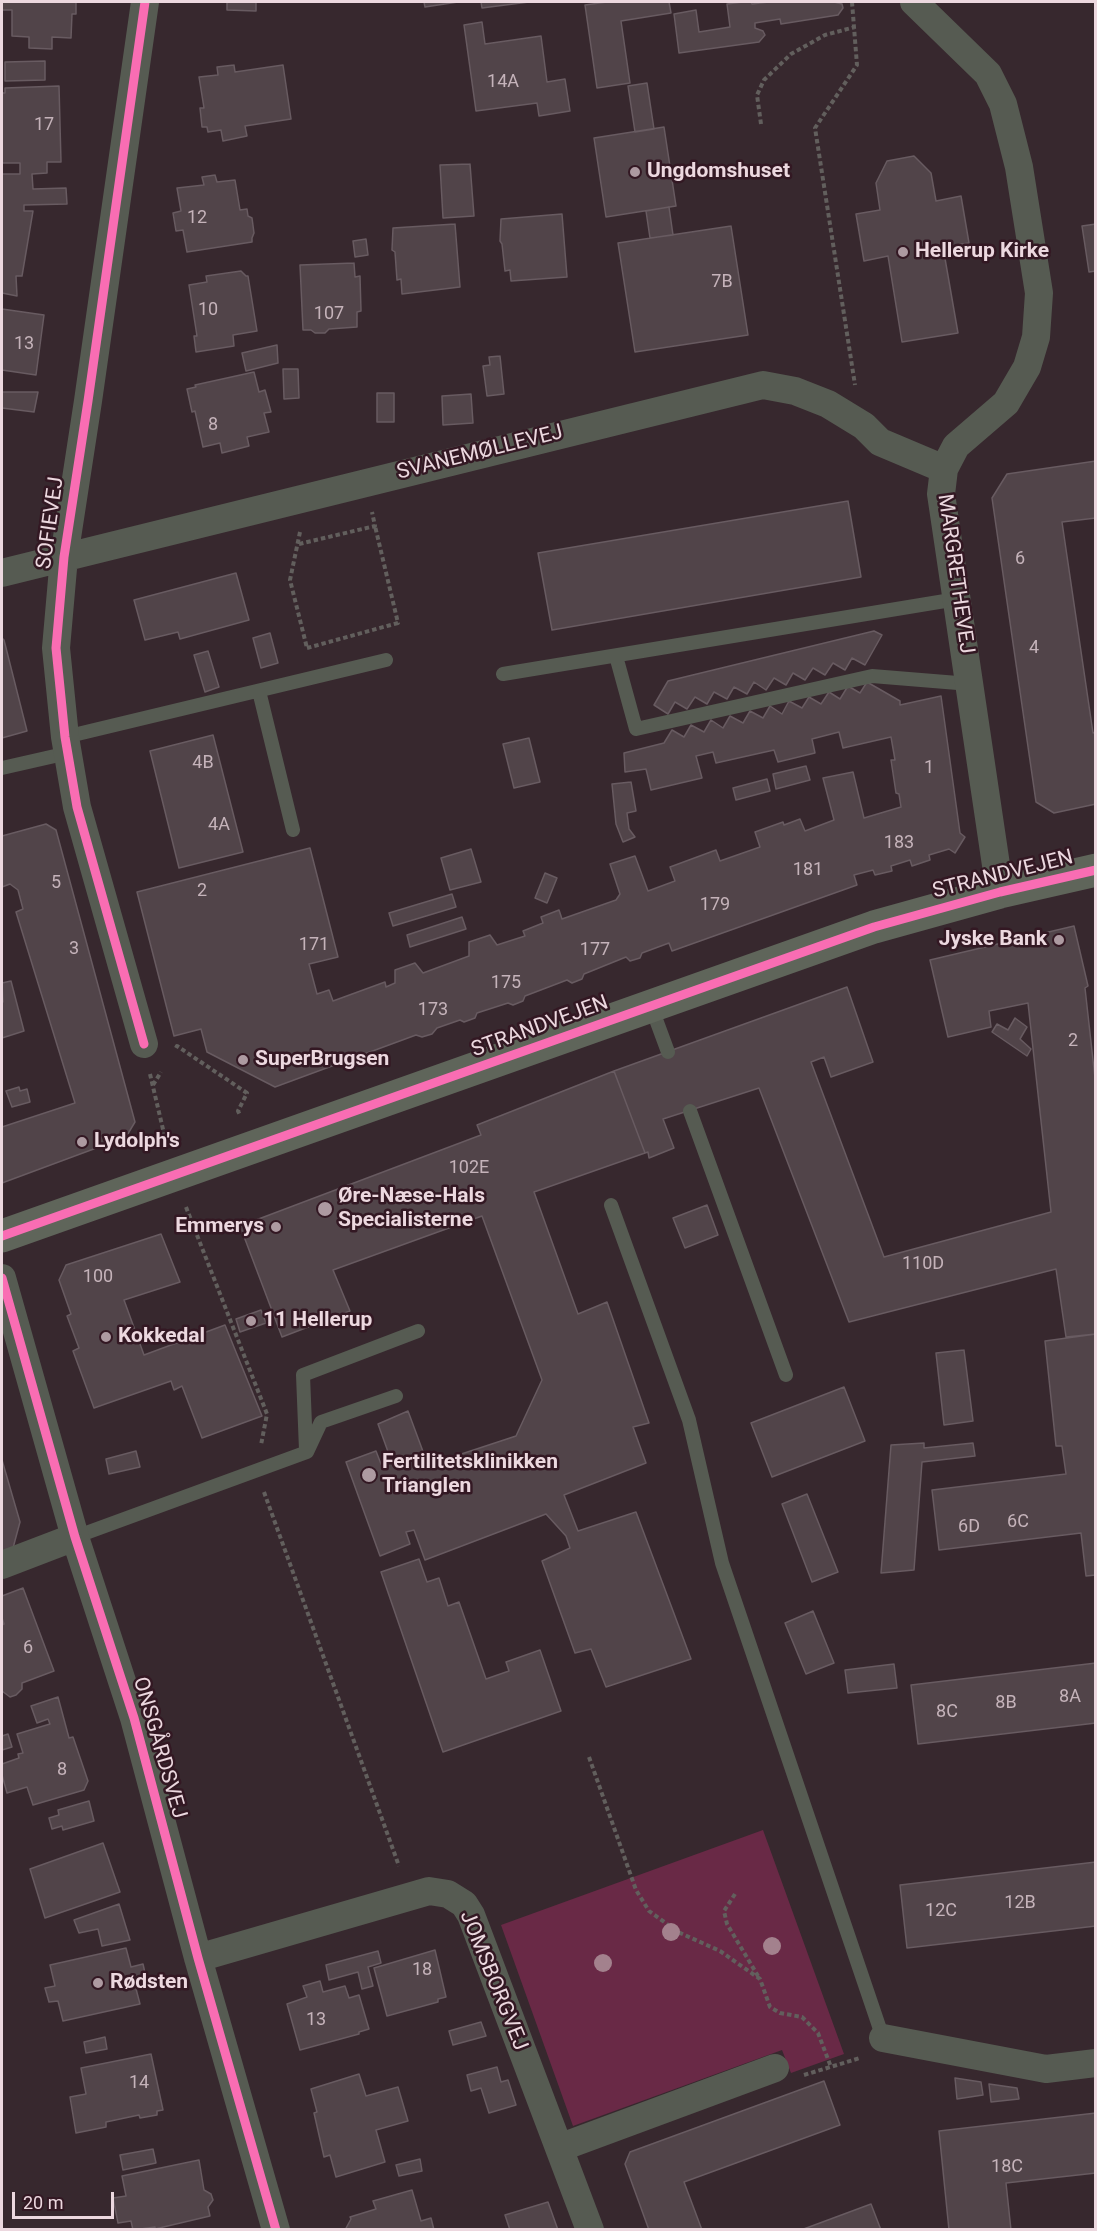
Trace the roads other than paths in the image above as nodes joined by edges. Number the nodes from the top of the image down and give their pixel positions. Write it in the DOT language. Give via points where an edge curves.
graph roads {
  1 [pos="145,2"];
  2 [pos="914,2"];
  3 [pos="944,469"];
  4 [pos="64,557"];
  5 [pos="2,573"];
  6 [pos="957,599"];
  7 [pos="616,656"];
  8 [pos="386,660"];
  9 [pos="503,674"];
  10 [pos="970,684"];
  11 [pos="259,691"];
  12 [pos="67,745"];
  13 [pos="2,768"];
  14 [pos="293,830"];
  15 [pos="1095,870"];
  16 [pos="1000,892"];
  17 [pos="651,1006"];
  18 [pos="144,1044"];
  19 [pos="668,1052"];
  20 [pos="690,1111"];
  21 [pos="611,1205"];
  22 [pos="2,1236"];
  23 [pos="2,1278"];
  24 [pos="418,1331"];
  25 [pos="786,1375"];
  26 [pos="396,1396"];
  27 [pos="307,1452"];
  28 [pos="75,1537"];
  29 [pos="2,1565"];
  30 [pos="198,1958"];
  31 [pos="883,2038"];
  32 [pos="1095,2063"];
  33 [pos="775,2068"];
  34 [pos="559,2148"];
  35 [pos="276,2229"];
  36 [pos="590,2229"];
  1 -- 4 [label="street, SOFIEVEJ"];
  2 -- 3 [label="street, MARGRETHEVEJ" via="988,74 1003,104 1019,167 1039,293 1036,337 1027,367 1006,403 956,446"];
  3 -- 4 [label="street, SVANEMØLLEVEJ" via="880,442 864,426 828,404 795,391 763,385"];
  3 -- 6 [label="street, MARGRETHEVEJ" via="941,494"];
  4 -- 5 [label="street, SVANEMØLLEVEJ"];
  4 -- 12 [label="street, SOFIEVEJ" via="56,648"];
  6 -- 7 [label="lane"];
  6 -- 10 [label="street, MARGRETHEVEJ"];
  7 -- 9 [label="lane"];
  7 -- 10 [label="lane" via="636,729 872,676"];
  8 -- 11 [label="lane"];
  10 -- 16 [label="street, MARGRETHEVEJ"];
  11 -- 12 [label="lane"];
  11 -- 14 [label="lane"];
  12 -- 13 [label="lane"];
  12 -- 18 [label="street, SOFIEVEJ" via="77,807"];
  15 -- 16 [label="main road, STRANDVEJEN"];
  16 -- 17 [label="main road, STRANDVEJEN" via="874,927"];
  17 -- 19 [label="lane"];
  17 -- 22 [label="main road, STRANDVEJEN"];
  20 -- 25 [label="lane"];
  21 -- 31 [label="lane" via="689,1420 722,1563"];
  23 -- 28 [label="street, ONSGÅRDSVEJ"];
  24 -- 27 [label="lane" via="303,1375"];
  26 -- 27 [label="lane" via="321,1422"];
  27 -- 28 [label="lane"];
  28 -- 29 [label="street"];
  28 -- 30 [label="street, ONSGÅRDSVEJ" via="134,1718"];
  30 -- 34 [label="street, JOMSBORGVEJ" via="429,1891 448,1894 464,1904 471,1915"];
  30 -- 35 [label="street, ONSGÅRDSVEJ"];
  31 -- 32 [label="street" via="1046,2069"];
  33 -- 34 [label="street"];
  34 -- 36 [label="street, JOMSBORGVEJ"];
}
